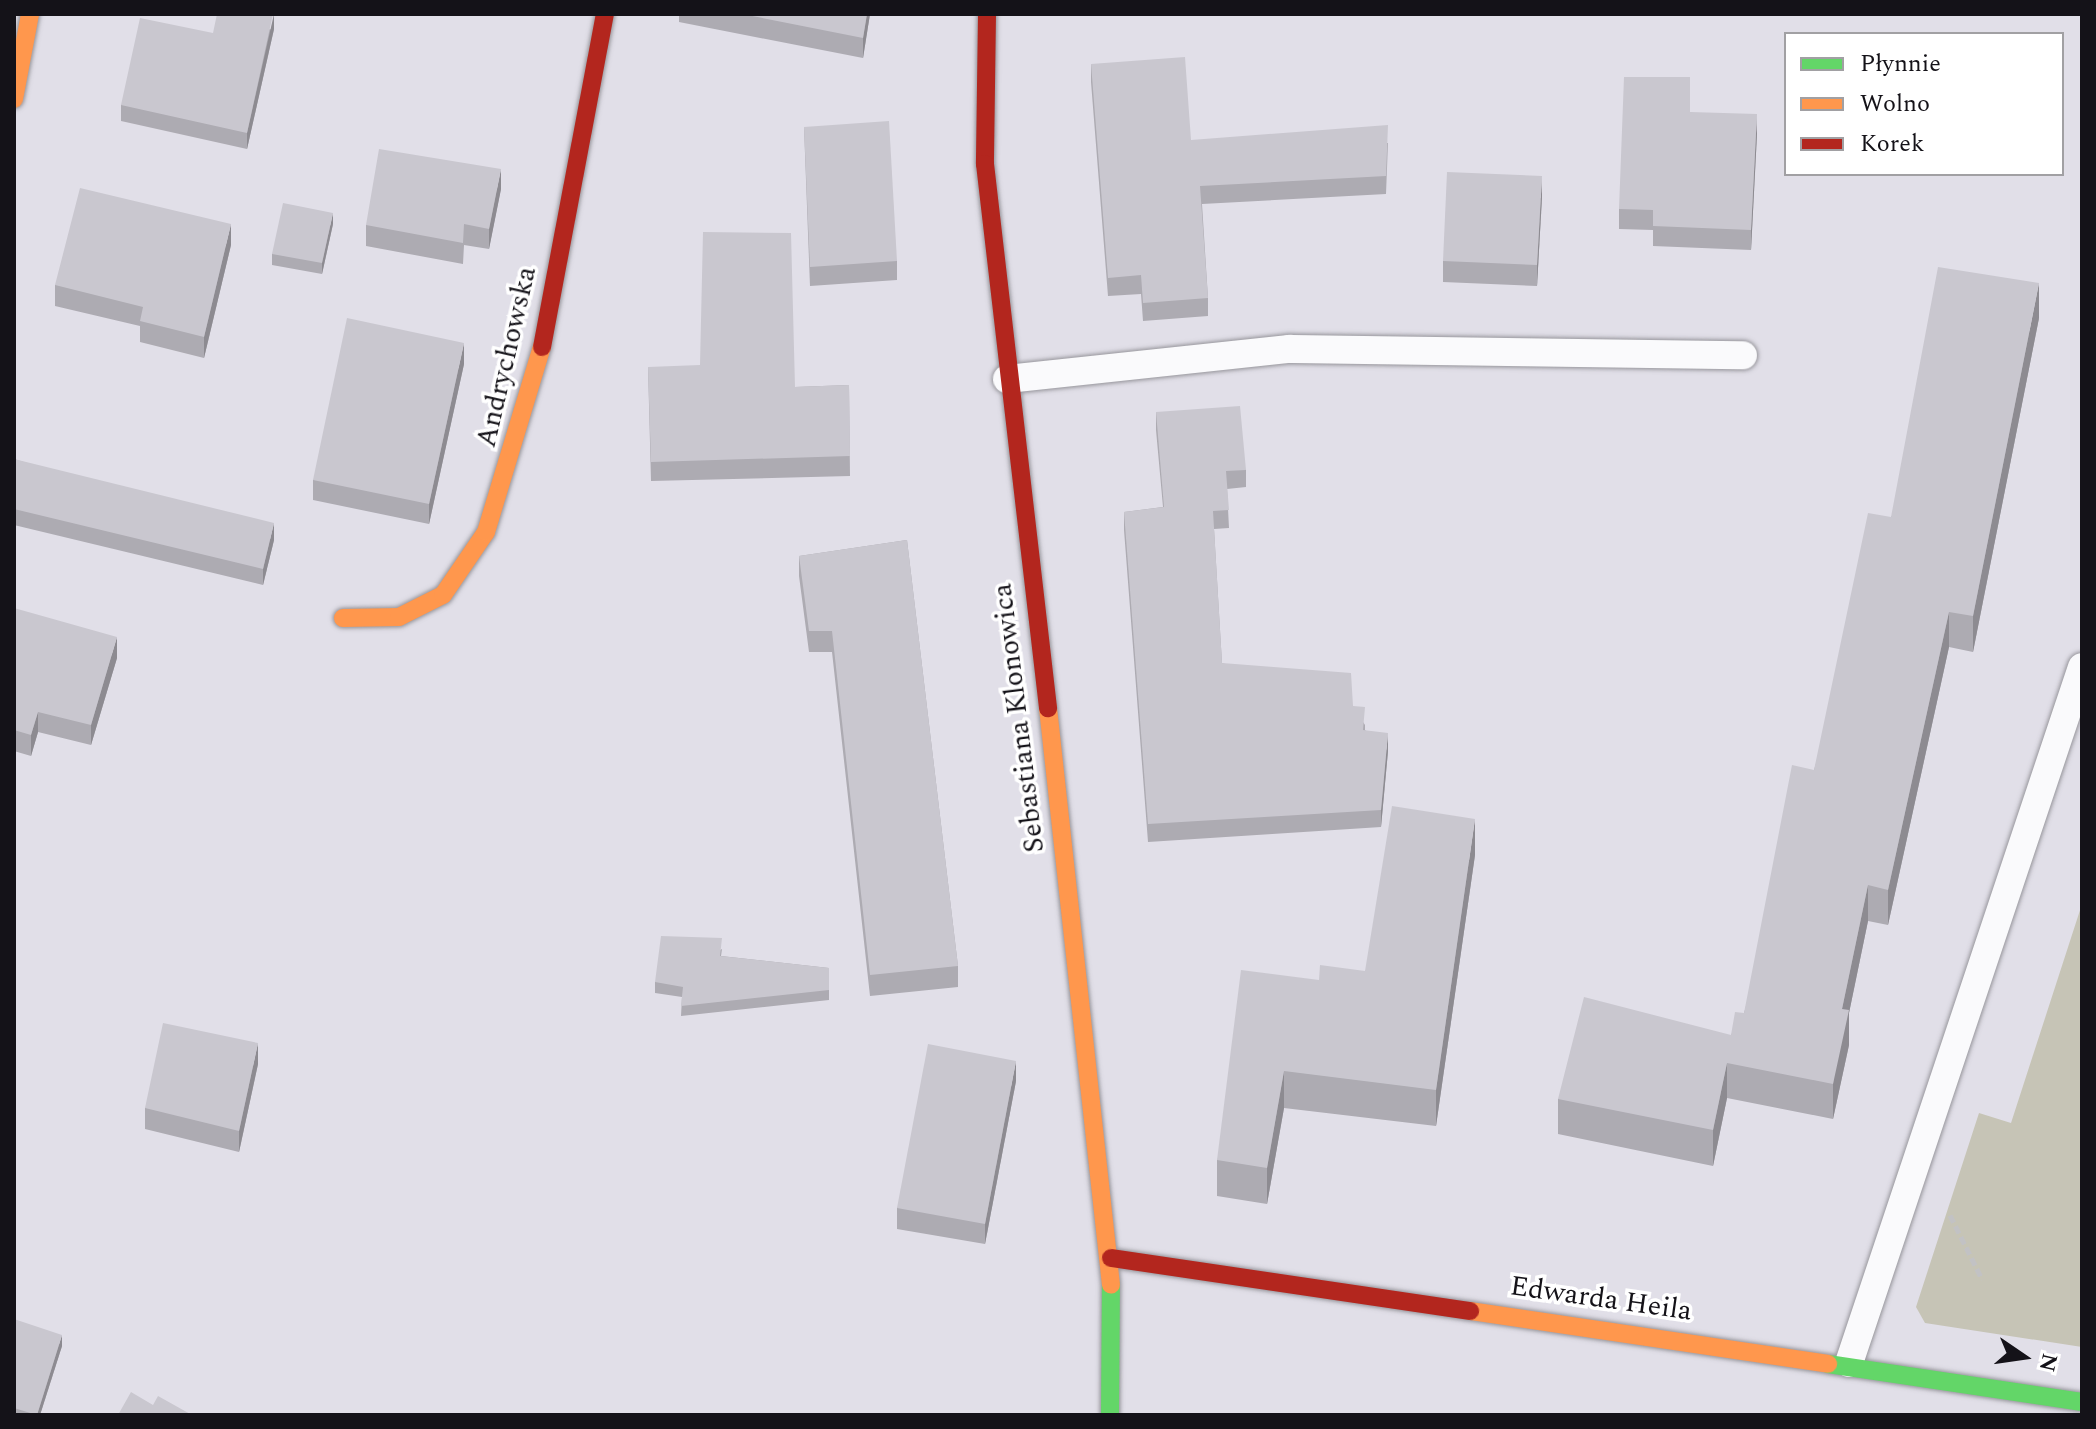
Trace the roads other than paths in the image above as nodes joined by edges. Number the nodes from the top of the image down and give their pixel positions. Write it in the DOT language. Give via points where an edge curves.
graph roads {
  1 [pos="30,14"];
  2 [pos="605,14"];
  3 [pos="987,14"];
  4 [pos="14,99"];
  5 [pos="1743,355"];
  6 [pos="1007,379"];
  7 [pos="343,618"];
  8 [pos="2082,667"];
  9 [pos="1111,1258"];
  10 [pos="1849,1363"];
  11 [pos="2082,1402"];
  12 [pos="1110,1415"];
  1 -- 4 [label="street"];
  2 -- 7 [label="street, Andrychowska" via="534,387 486,532 443,595 399,617"];
  3 -- 6 [label="street, Sebastiana Klonowica" via="985,164"];
  5 -- 6 [label="lane" via="1289,349"];
  6 -- 9 [label="street, Sebastiana Klonowica"];
  8 -- 10 [label="lane"];
  9 -- 10 [label="street, Edwarda Heila"];
  9 -- 12 [label="street, Sebastiana Klonowica"];
  10 -- 11 [label="street, Edwarda Heila"];
}
